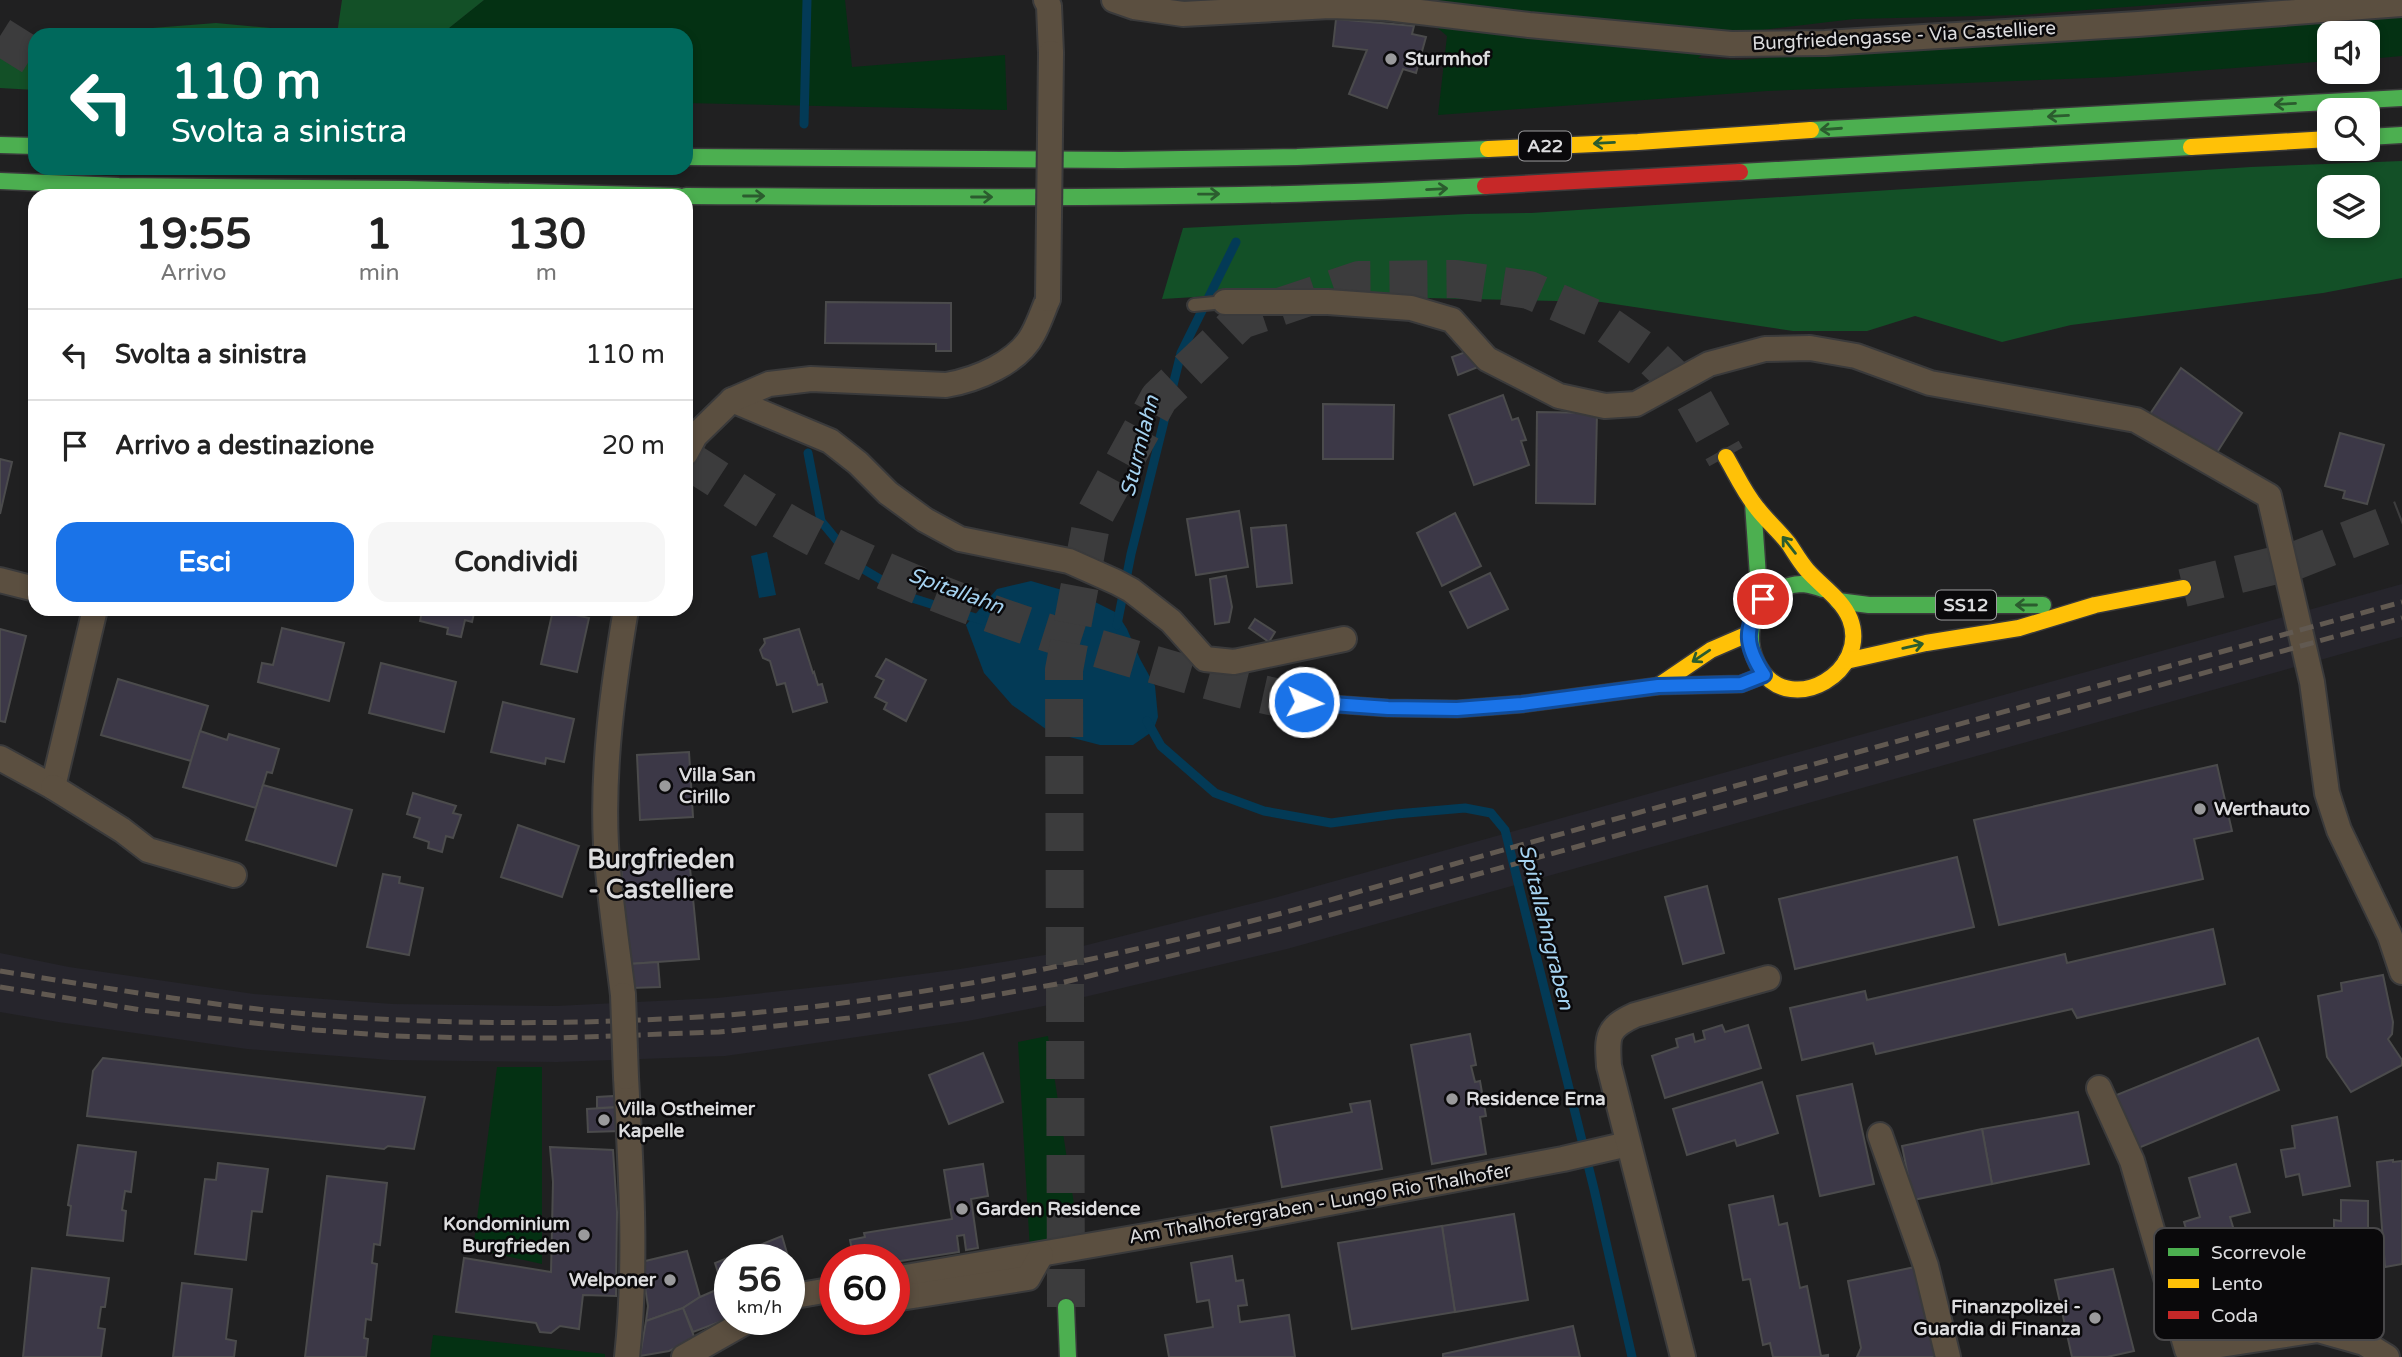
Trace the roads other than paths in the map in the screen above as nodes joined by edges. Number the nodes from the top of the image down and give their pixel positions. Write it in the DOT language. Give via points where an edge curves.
graph roads {
  1 [pos="1114,0"];
  2 [pos="1052,2"];
  3 [pos="2402,4"];
  4 [pos="2402,98"];
  5 [pos="2402,135"];
  6 [pos="2380,136"];
  7 [pos="2317,140"];
  8 [pos="0,145"];
  9 [pos="28,146"];
  10 [pos="693,157"];
  11 [pos="0,181"];
  12 [pos="407,189"];
  13 [pos="693,196"];
  14 [pos="1221,303"];
  15 [pos="1194,305"];
  16 [pos="732,400"];
  17 [pos="693,440"];
  18 [pos="1726,457"];
  19 [pos="1753,503"];
  20 [pos="0,580"];
  21 [pos="28,587"];
  22 [pos="2183,588"];
  23 [pos="1823,589"];
  24 [pos="1763,599"];
  25 [pos="1838,601"];
  26 [pos="2095,605"];
  27 [pos="93,616"];
  28 [pos="625,616"];
  29 [pos="1748,634"];
  30 [pos="1344,639"];
  31 [pos="1846,662"];
  32 [pos="1764,675"];
  33 [pos="1658,686"];
  34 [pos="1304,702"];
  35 [pos="0,758"];
  36 [pos="53,787"];
  37 [pos="234,875"];
  38 [pos="2402,972"];
  39 [pos="1768,978"];
  40 [pos="2099,1088"];
  41 [pos="1880,1135"];
  42 [pos="1628,1144"];
  43 [pos="2154,1237"];
  44 [pos="1041,1255"];
  45 [pos="910,1276"];
  46 [pos="910,1297"];
  47 [pos="1066,1307"];
  48 [pos="723,1335"];
  49 [pos="2184,1340"];
  50 [pos="2252,1340"];
  51 [pos="2353,1340"];
  52 [pos="627,1357"];
  53 [pos="684,1357"];
  54 [pos="1068,1357"];
  55 [pos="1683,1357"];
  56 [pos="1948,1357"];
  57 [pos="2387,1357"];
  1 -- 3 [label="street, Burgfriedengasse - Via Castelliere" via="1182,14 1330,6 1387,8 1731,44 1852,41"];
  2 -- 16 [label="street, bridge" via="1048,299 1032,337 1009,360 968,381 946,385 811,379 769,384"];
  4 -- 10 [label="main road, A22, one-way" via="1297,157"];
  5 -- 6 [label="main road"];
  13 -- 7 [label="main road, A22, one-way" via="1357,193"];
  8 -- 9 [label="main road"];
  11 -- 12 [label="main road"];
  14 -- 15 [label="lane"];
  14 -- 38 [label="street" via="1328,302 1411,308 1452,320 1487,359 1559,397 1605,406 1636,404 1709,364 1765,349 1810,348 1856,356 1930,383 2136,420 2269,496 2312,681 2327,793"];
  16 -- 17 [label="street"];
  16 -- 30 [label="street" via="830,441 888,493 960,539 1069,561 1124,586 1171,621 1205,659 1234,662"];
  18 -- 19 [label="main road"];
  23 -- 19 [label="main road, one-way"];
  19 -- 24 [label="main road"];
  20 -- 21 [label="street"];
  22 -- 26 [label="main road, SS12"];
  23 -- 24 [label="main road" via="1802,584 1781,587"];
  23 -- 25 [label="main road"];
  24 -- 29 [label="main road" via="1752,615"];
  26 -- 25 [label="main road, SS12, one-way" via="1868,605"];
  25 -- 31 [label="main road" via="1850,619 1853,640"];
  31 -- 26 [label="main road, SS12, one-way" via="2019,628"];
  27 -- 36 [label="street"];
  28 -- 52 [label="street, bridge" via="606,760 606,845 623,995 633,1205 633,1302"];
  29 -- 32 [label="main road" via="1752,656"];
  29 -- 33 [label="main road, one-way" via="1711,650"];
  31 -- 32 [label="main road, SS12" via="1835,677 1809,688 1780,685"];
  32 -- 33 [label="main road" via="1741,684"];
  33 -- 34 [label="main road" via="1457,709"];
  35 -- 36 [label="street"];
  36 -- 37 [label="street" via="148,850"];
  39 -- 42 [label="street" via="1618,1023 1607,1039 1609,1066"];
  40 -- 43 [label="street" via="2132,1161"];
  41 -- 56 [label="street" via="1926,1266"];
  42 -- 44 [label="street, Am Thalhofergraben - Lungo Rio Thalhofer"];
  42 -- 55 [label="street"];
  44 -- 45 [label="street, Am Thalhofergraben - Lungo Rio Thalhofer"];
  44 -- 46 [label="street" via="1028,1278"];
  47 -- 54 [label="main road"];
  48 -- 53 [label="street"];
  49 -- 50 [label="street" via="2187,1350"];
  51 -- 57 [label="street"];
}
